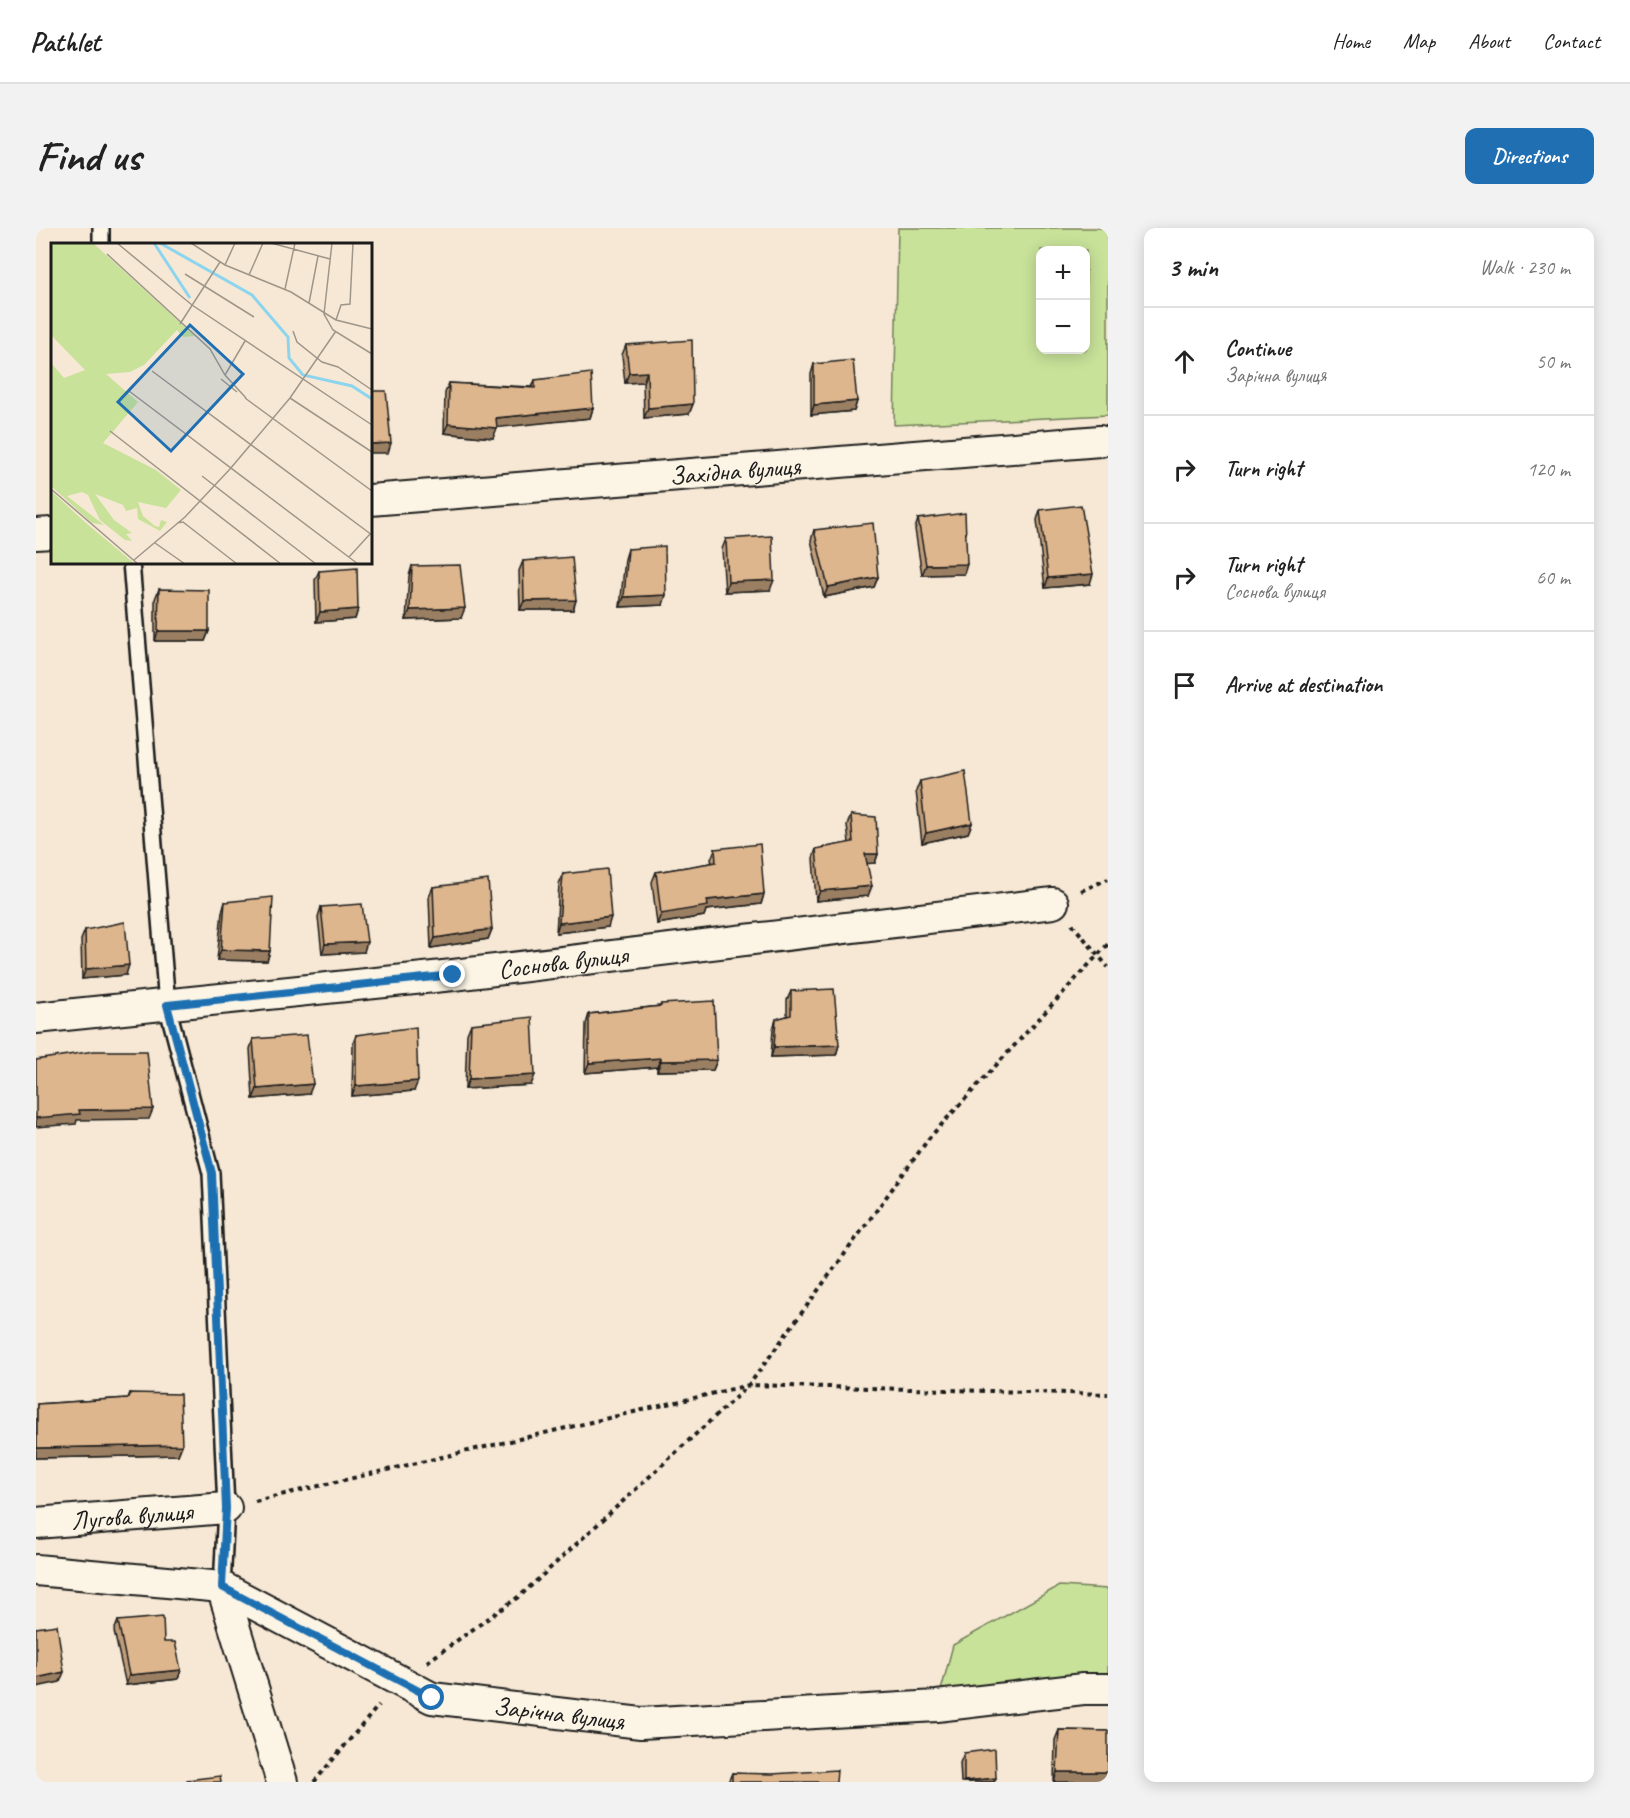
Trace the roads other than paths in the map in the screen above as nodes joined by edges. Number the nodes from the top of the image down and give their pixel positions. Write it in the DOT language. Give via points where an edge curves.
graph roads {
  1 [pos="100,228"];
  2 [pos="101,243"];
  3 [pos="1100,441"];
  4 [pos="372,500"];
  5 [pos="51,532"];
  6 [pos="36,534"];
  7 [pos="131,564"];
  8 [pos="1053,903"];
  9 [pos="167,1005"];
  10 [pos="36,1018"];
  11 [pos="226,1508"];
  12 [pos="36,1523"];
  13 [pos="36,1570"];
  14 [pos="222,1587"];
  15 [pos="1108,1689"];
  16 [pos="282,1782"];
  1 -- 2 [label="lane"];
  3 -- 4 [label="street, Західна вулиця"];
  5 -- 6 [label="street"];
  7 -- 9 [label="lane"];
  8 -- 9 [label="street, Соснова вулиця"];
  9 -- 10 [label="street, Соснова вулиця"];
  9 -- 11 [label="lane" via="212,1173"];
  11 -- 12 [label="street, Лугова вулиця"];
  11 -- 14 [label="lane"];
  13 -- 14 [label="street, Зарічна вулиця"];
  14 -- 15 [label="street, Зарічна вулиця" via="432,1698 641,1723 937,1706"];
  14 -- 16 [label="street"];
}
